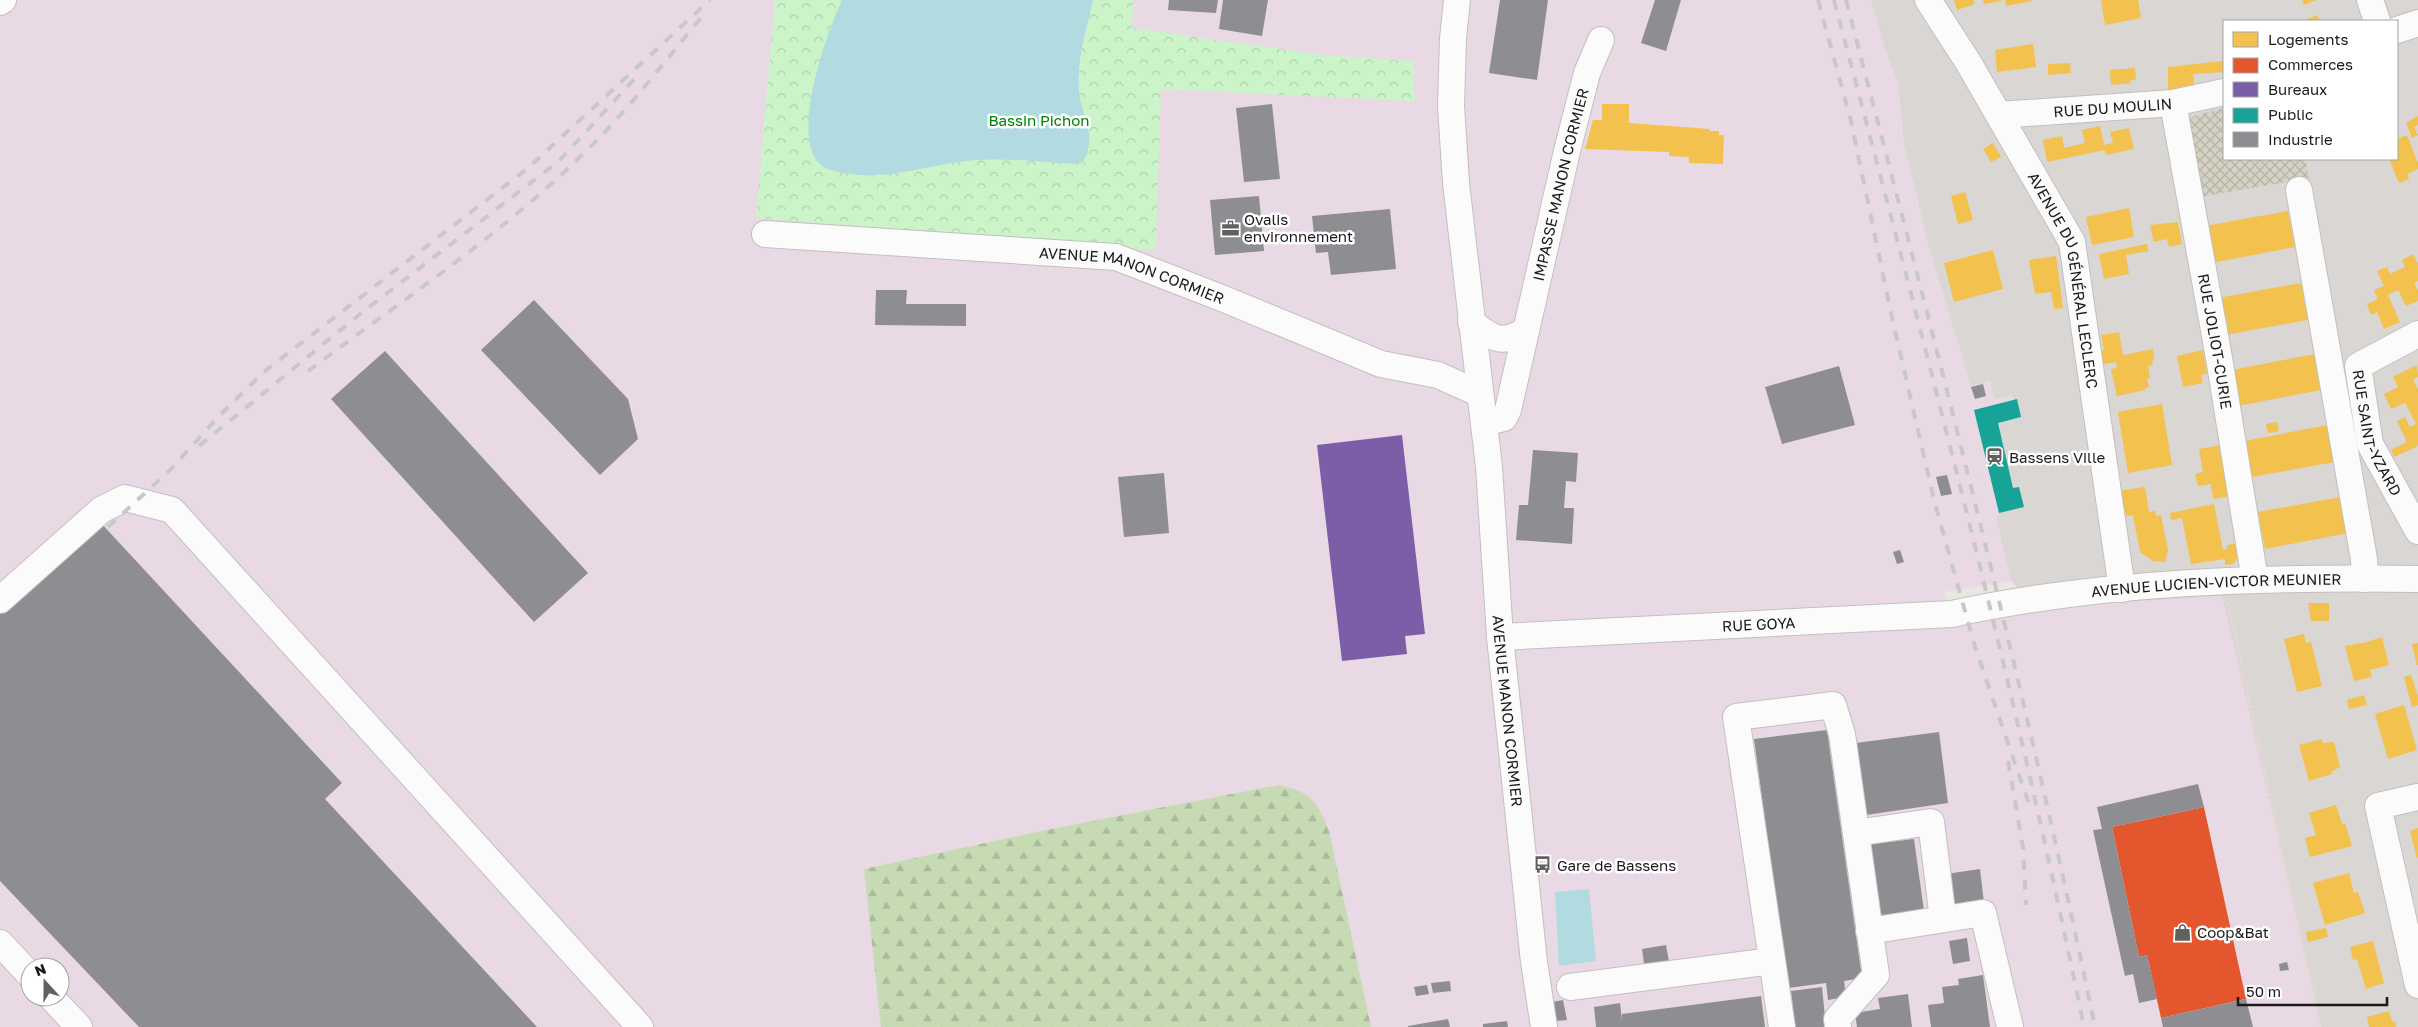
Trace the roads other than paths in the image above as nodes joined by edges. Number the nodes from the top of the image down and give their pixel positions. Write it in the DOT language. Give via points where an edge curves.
graph roads {
  1 [pos="1458,0"];
  2 [pos="1928,0"];
  3 [pos="2370,0"];
  4 [pos="2377,20"];
  5 [pos="2418,23"];
  6 [pos="2398,30"];
  7 [pos="1601,40"];
  8 [pos="2223,92"];
  9 [pos="2173,103"];
  10 [pos="1999,115"];
  11 [pos="2299,190"];
  12 [pos="766,234"];
  13 [pos="1472,322"];
  14 [pos="1526,330"];
  15 [pos="2418,334"];
  16 [pos="1480,394"];
  17 [pos="1484,424"];
  18 [pos="2418,531"];
  19 [pos="2365,579"];
  20 [pos="2418,579"];
  21 [pos="2255,580"];
  22 [pos="2122,589"];
  23 [pos="0,600"];
  24 [pos="2016,600"];
  25 [pos="1500,637"];
  26 [pos="2418,796"];
  27 [pos="1856,833"];
  28 [pos="1944,919"];
  29 [pos="1869,931"];
  30 [pos="0,943"];
  31 [pos="1772,961"];
  32 [pos="20,964"];
  33 [pos="2418,985"];
  34 [pos="1570,987"];
  35 [pos="60,1007"];
  36 [pos="79,1027"];
  37 [pos="640,1027"];
  38 [pos="1544,1027"];
  39 [pos="1782,1027"];
  40 [pos="1838,1027"];
  41 [pos="2010,1027"];
  1 -- 13 [label="street, AVENUE MANON CORMIER" via="1451,106"];
  2 -- 10 [label="street, AVENUE DU GÉNÉRAL LECLERC"];
  3 -- 4 [label="street"];
  5 -- 6 [label="street"];
  7 -- 14 [label="street, IMPASSE MANON CORMIER" via="1580,99"];
  8 -- 9 [label="street, RUE DU MOULIN"];
  9 -- 10 [label="street, RUE DU MOULIN"];
  9 -- 21 [label="street, RUE JOLIOT-CURIE"];
  10 -- 22 [label="street, AVENUE DU GÉNÉRAL LECLERC" via="2072,242"];
  11 -- 19 [label="street"];
  12 -- 16 [label="street, AVENUE MANON CORMIER" via="1116,257 1381,364 1438,375"];
  13 -- 14 [label="street" via="1489,336 1503,340"];
  13 -- 16 [label="street, AVENUE MANON CORMIER"];
  14 -- 17 [label="street, IMPASSE MANON CORMIER" via="1508,410 1504,418"];
  15 -- 18 [label="street, RUE SAINT-YZARD" via="2358,366 2370,444"];
  16 -- 17 [label="street, AVENUE MANON CORMIER"];
  17 -- 25 [label="street, AVENUE MANON CORMIER"];
  19 -- 20 [label="street, AVENUE LUCIEN-VICTOR MEUNIER"];
  19 -- 21 [label="street, AVENUE LUCIEN-VICTOR MEUNIER"];
  21 -- 22 [label="street, AVENUE LUCIEN-VICTOR MEUNIER"];
  22 -- 24 [label="street, AVENUE LUCIEN-VICTOR MEUNIER"];
  23 -- 37 [label="street" via="101,510 124,498 172,510"];
  24 -- 25 [label="street, RUE GOYA" via="1952,614"];
  25 -- 38 [label="street, AVENUE MANON CORMIER" via="1534,962"];
  26 -- 33 [label="street" via="2378,806"];
  27 -- 28 [label="street" via="1931,822"];
  27 -- 29 [label="street"];
  27 -- 31 [label="street" via="1842,734 1833,705 1736,717"];
  28 -- 29 [label="street"];
  28 -- 41 [label="street" via="1983,913"];
  29 -- 40 [label="street" via="1876,975 1837,1019"];
  30 -- 32 [label="street"];
  31 -- 34 [label="street"];
  31 -- 39 [label="street"];
  35 -- 36 [label="street"];
}
